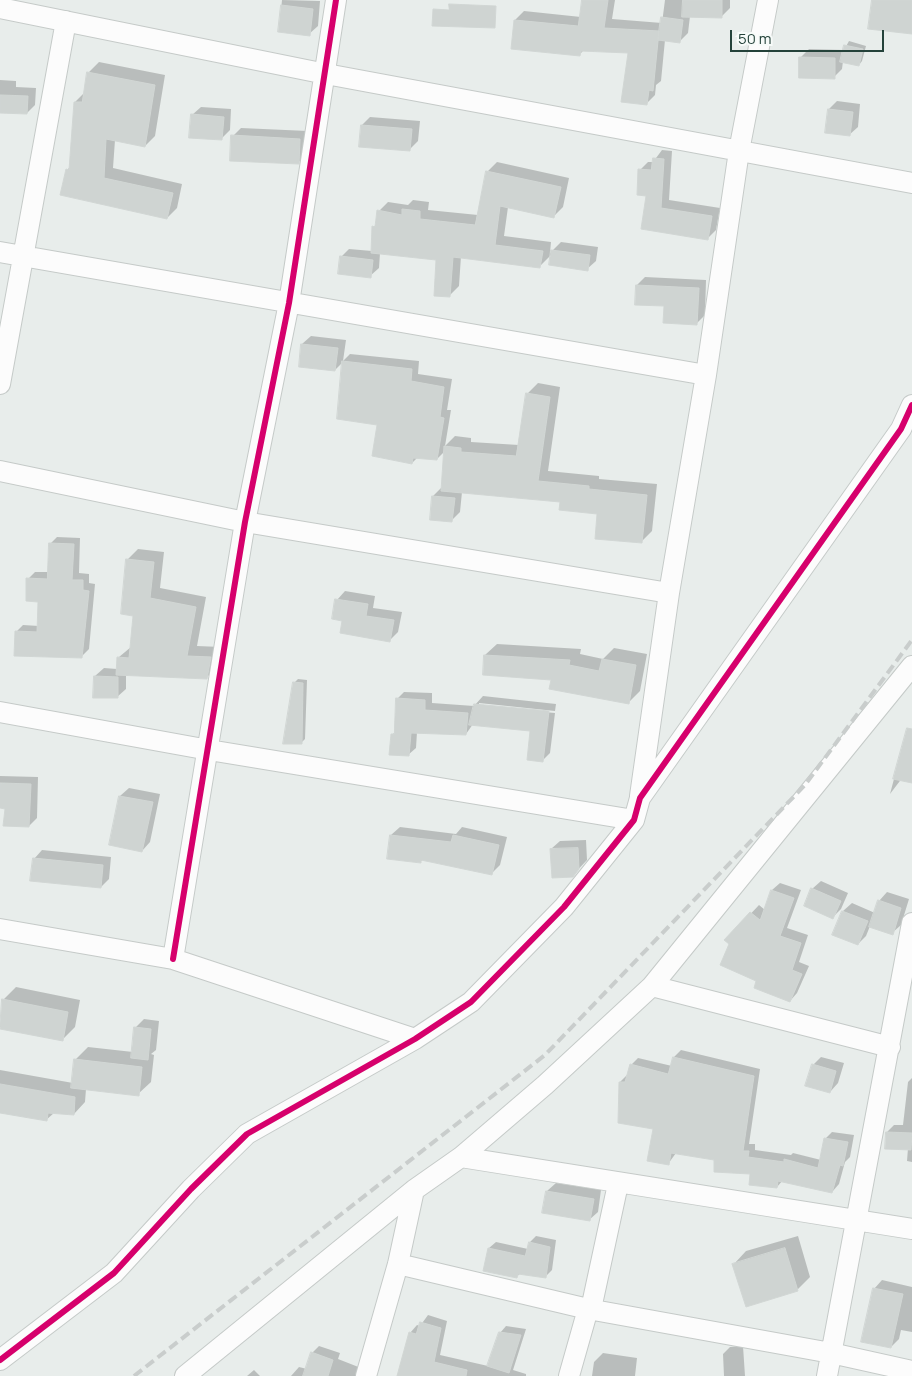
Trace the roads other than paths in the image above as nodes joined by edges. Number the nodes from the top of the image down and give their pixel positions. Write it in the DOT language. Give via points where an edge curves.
graph roads {
  1 [pos="336,0"];
  2 [pos="768,0"];
  3 [pos="0,8"];
  4 [pos="66,21"];
  5 [pos="326,74"];
  6 [pos="739,151"];
  7 [pos="912,183"];
  8 [pos="0,252"];
  9 [pos="23,256"];
  10 [pos="289,302"];
  11 [pos="706,375"];
  12 [pos="0,384"];
  13 [pos="912,405"];
  14 [pos="0,471"];
  15 [pos="245,522"];
  16 [pos="669,593"];
  17 [pos="912,666"];
  18 [pos="0,712"];
  19 [pos="209,750"];
  20 [pos="640,798"];
  21 [pos="634,820"];
  22 [pos="912,924"];
  23 [pos="0,929"];
  24 [pos="173,959"];
  25 [pos="652,986"];
  26 [pos="415,1039"];
  27 [pos="890,1047"];
  28 [pos="461,1157"];
  29 [pos="618,1184"];
  30 [pos="414,1190"];
  31 [pos="858,1222"];
  32 [pos="912,1229"];
  33 [pos="398,1264"];
  34 [pos="590,1309"];
  35 [pos="831,1353"];
  36 [pos="0,1360"];
  37 [pos="912,1371"];
  38 [pos="185,1376"];
  39 [pos="366,1376"];
  40 [pos="569,1376"];
  41 [pos="827,1376"];
  1 -- 5 [label="street"];
  2 -- 6 [label="street"];
  3 -- 4 [label="street"];
  4 -- 5 [label="street"];
  4 -- 9 [label="street"];
  5 -- 6 [label="street"];
  5 -- 10 [label="street"];
  6 -- 7 [label="street"];
  6 -- 11 [label="street"];
  8 -- 9 [label="street"];
  9 -- 10 [label="street"];
  9 -- 12 [label="street"];
  10 -- 11 [label="street"];
  10 -- 15 [label="street"];
  11 -- 16 [label="street"];
  13 -- 20 [label="street" via="901,429"];
  14 -- 15 [label="street"];
  15 -- 16 [label="street"];
  15 -- 19 [label="street"];
  16 -- 20 [label="street"];
  17 -- 25 [label="street"];
  18 -- 19 [label="street"];
  19 -- 21 [label="street"];
  19 -- 24 [label="street"];
  20 -- 21 [label="street"];
  21 -- 26 [label="street" via="564,907 471,1002"];
  22 -- 27 [label="street"];
  23 -- 24 [label="street"];
  24 -- 26 [label="street"];
  25 -- 27 [label="street"];
  25 -- 28 [label="street"];
  26 -- 36 [label="street" via="247,1134 114,1273"];
  27 -- 31 [label="street"];
  28 -- 29 [label="street"];
  28 -- 30 [label="street"];
  29 -- 31 [label="street"];
  29 -- 34 [label="street"];
  30 -- 33 [label="street"];
  30 -- 38 [label="street"];
  31 -- 32 [label="street"];
  31 -- 35 [label="street"];
  33 -- 34 [label="street"];
  33 -- 39 [label="street"];
  34 -- 35 [label="street"];
  34 -- 40 [label="street"];
  35 -- 37 [label="street"];
  35 -- 41 [label="street"];
}
